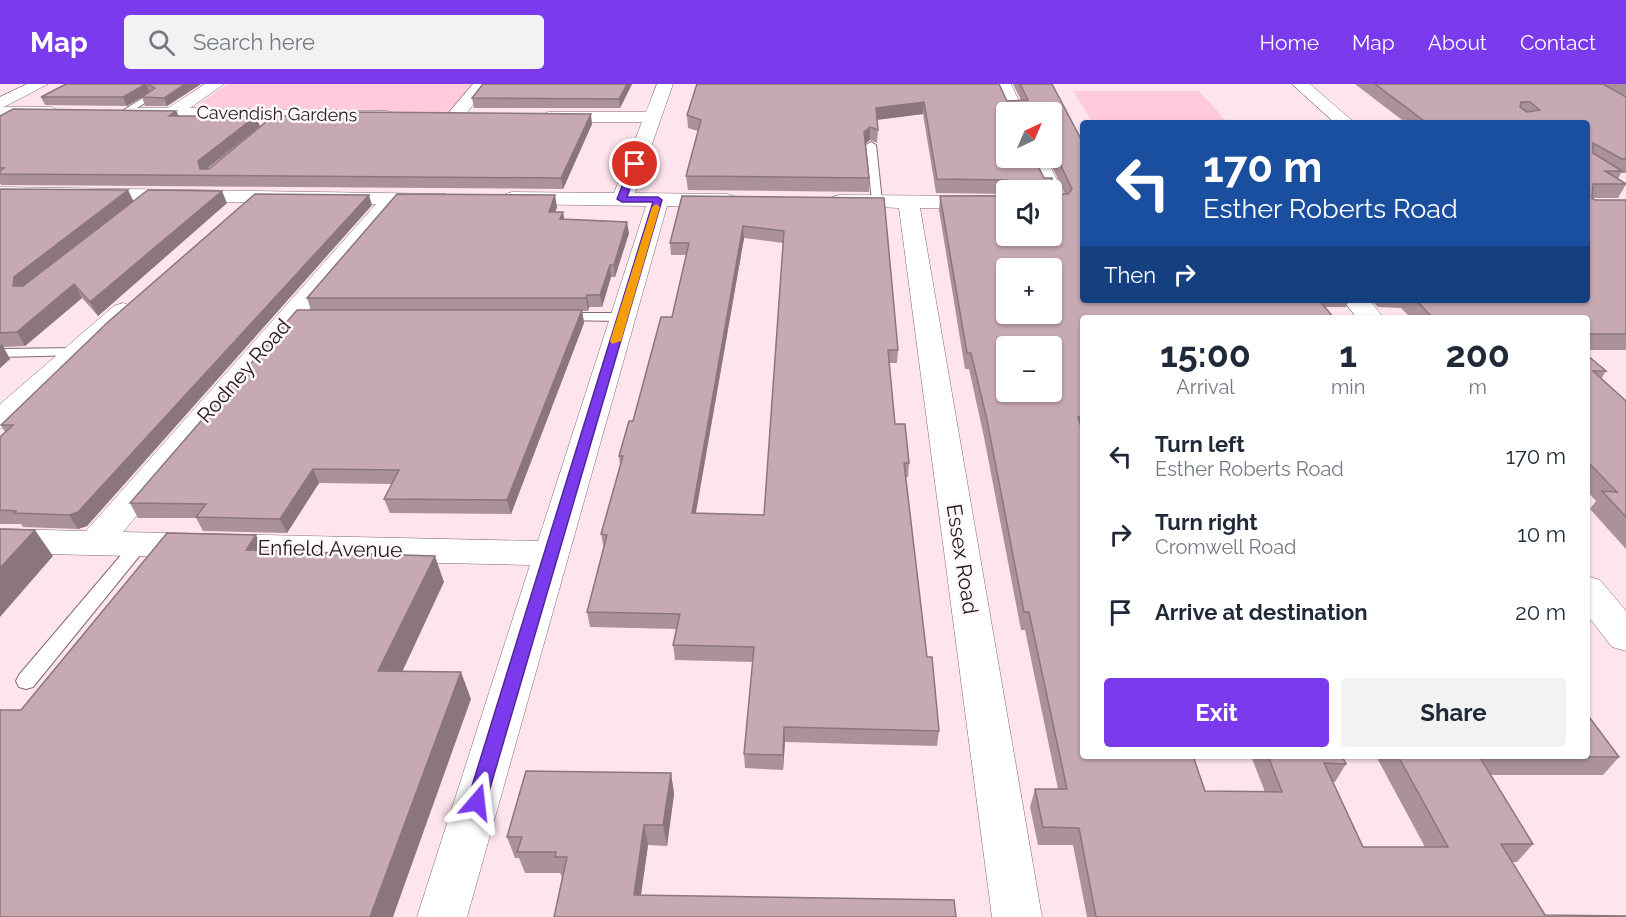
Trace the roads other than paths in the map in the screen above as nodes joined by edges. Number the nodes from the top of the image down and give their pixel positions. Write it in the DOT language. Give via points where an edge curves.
graph roads {
  1 [pos="40,84"];
  2 [pos="216,84"];
  3 [pos="482,84"];
  4 [pos="665,84"];
  5 [pos="1003,84"];
  6 [pos="1300,84"];
  7 [pos="152,96"];
  8 [pos="1011,102"];
  9 [pos="0,104"];
  10 [pos="0,112"];
  11 [pos="67,112"];
  12 [pos="101,113"];
  13 [pos="123,113"];
  14 [pos="172,113"];
  15 [pos="284,114"];
  16 [pos="410,116"];
  17 [pos="432,116"];
  18 [pos="455,116"];
  19 [pos="478,116"];
  20 [pos="525,117"];
  21 [pos="653,117"];
  22 [pos="1342,120"];
  23 [pos="267,128"];
  24 [pos="871,145"];
  25 [pos="0,194"];
  26 [pos="154,195"];
  27 [pos="252,196"];
  28 [pos="393,197"];
  29 [pos="462,198"];
  30 [pos="497,198"];
  31 [pos="622,199"];
  32 [pos="658,200"];
  33 [pos="747,201"];
  34 [pos="823,201"];
  35 [pos="893,201"];
  36 [pos="996,202"];
  37 [pos="136,209"];
  38 [pos="226,220"];
  39 [pos="138,298"];
  40 [pos="1358,303"];
  41 [pos="1368,315"];
  42 [pos="552,317"];
  43 [pos="623,317"];
  44 [pos="76,352"];
  45 [pos="0,353"];
  46 [pos="2,415"];
  47 [pos="0,541"];
  48 [pos="94,544"];
  49 [pos="139,545"];
  50 [pos="552,553"];
  51 [pos="1590,594"];
  52 [pos="1626,637"];
  53 [pos="26,681"];
  54 [pos="442,917"];
  55 [pos="1017,917"];
  1 -- 9 [label="street"];
  2 -- 14 [label="street, Cavendish Gardens"];
  3 -- 18 [label="street"];
  4 -- 21 [label="street"];
  5 -- 8 [label="street"];
  6 -- 22 [label="street"];
  7 -- 13 [label="lane"];
  10 -- 11 [label="street"];
  12 -- 13 [label="street, Cavendish Gardens"];
  13 -- 14 [label="street, Cavendish Gardens"];
  14 -- 15 [label="street, Cavendish Gardens"];
  15 -- 16 [label="street, Cavendish Gardens"];
  15 -- 23 [label="lane"];
  17 -- 18 [label="street"];
  18 -- 19 [label="street"];
  20 -- 21 [label="street"];
  21 -- 31 [label="street"];
  24 -- 35 [label="lane"];
  25 -- 26 [label="street"];
  26 -- 27 [label="street"];
  26 -- 37 [label="lane"];
  27 -- 28 [label="street"];
  27 -- 38 [label="street"];
  28 -- 29 [label="street"];
  28 -- 48 [label="street, Rodney Road" via="296,317"];
  30 -- 31 [label="street"];
  31 -- 32 [label="street"];
  32 -- 33 [label="street"];
  32 -- 43 [label="street"];
  34 -- 35 [label="street"];
  35 -- 36 [label="street"];
  35 -- 55 [label="street, Essex Road"];
  39 -- 44 [label="street"];
  40 -- 41 [label="street"];
  42 -- 43 [label="lane"];
  43 -- 50 [label="street"];
  44 -- 45 [label="lane"];
  44 -- 46 [label="street"];
  47 -- 48 [label="street, Enfield Avenue"];
  48 -- 49 [label="street, Enfield Avenue"];
  49 -- 50 [label="street, Enfield Avenue"];
  49 -- 53 [label="lane"];
  50 -- 54 [label="street"];
  51 -- 52 [label="street"];
}
